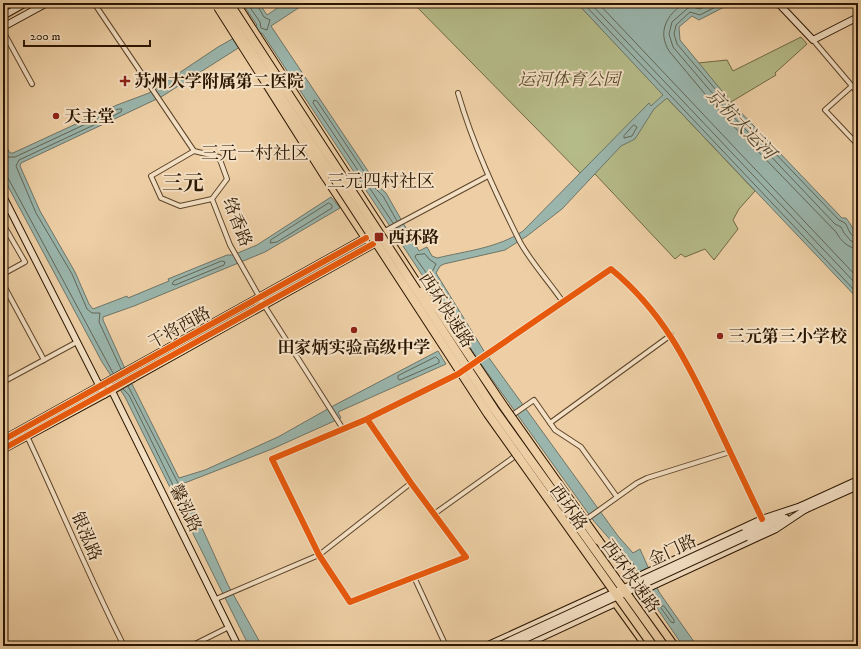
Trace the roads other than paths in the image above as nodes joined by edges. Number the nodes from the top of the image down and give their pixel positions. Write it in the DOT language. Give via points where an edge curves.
graph roads {
  1 [pos="26,3"];
  2 [pos="47,3"];
  3 [pos="94,3"];
  4 [pos="216,3"];
  5 [pos="220,3"];
  6 [pos="229,3"];
  7 [pos="236,3"];
  8 [pos="778,3"];
  9 [pos="3,16"];
  10 [pos="858,17"];
  11 [pos="3,27"];
  12 [pos="3,31"];
  13 [pos="813,40"];
  14 [pos="32,84"];
  15 [pos="852,86"];
  16 [pos="458,93"];
  17 [pos="858,93"];
  18 [pos="858,145"];
  19 [pos="194,151"];
  20 [pos="488,176"];
  21 [pos="3,196"];
  22 [pos="212,199"];
  23 [pos="3,224"];
  24 [pos="385,231"];
  25 [pos="372,239"];
  26 [pos="3,274"];
  27 [pos="407,277"];
  28 [pos="3,284"];
  29 [pos="260,298"];
  30 [pos="563,302"];
  31 [pos="264,305"];
  32 [pos="436,312"];
  33 [pos="223,318"];
  34 [pos="228,325"];
  35 [pos="671,335"];
  36 [pos="77,342"];
  37 [pos="44,360"];
  38 [pos="474,364"];
  39 [pos="458,374"];
  40 [pos="3,382"];
  41 [pos="108,382"];
  42 [pos="99,387"];
  43 [pos="113,389"];
  44 [pos="104,395"];
  45 [pos="507,418"];
  46 [pos="367,419"];
  47 [pos="550,423"];
  48 [pos="493,427"];
  49 [pos="343,429"];
  50 [pos="27,436"];
  51 [pos="3,440"];
  52 [pos="3,449"];
  53 [pos="730,452"];
  54 [pos="514,457"];
  55 [pos="858,480"];
  56 [pos="411,483"];
  57 [pos="858,486"];
  58 [pos="617,497"];
  59 [pos="805,507"];
  60 [pos="434,514"];
  61 [pos="762,519"];
  62 [pos="581,523"];
  63 [pos="568,532"];
  64 [pos="745,535"];
  65 [pos="319,555"];
  66 [pos="414,577"];
  67 [pos="626,582"];
  68 [pos="609,590"];
  69 [pos="638,593"];
  70 [pos="218,598"];
  71 [pos="617,602"];
  72 [pos="229,627"];
  73 [pos="124,646"];
  74 [pos="191,646"];
  75 [pos="238,646"];
  76 [pos="446,646"];
  77 [pos="486,646"];
  78 [pos="498,646"];
  79 [pos="510,646"];
  80 [pos="523,646"];
  81 [pos="648,646"];
  82 [pos="653,646"];
  83 [pos="664,646"];
  84 [pos="669,646"];
  85 [pos="674,646"];
  1 -- 9 [label="main road"];
  2 -- 11 [label="main road"];
  3 -- 19 [label="street"];
  4 -- 25 [label="main road, 西环路, bridge"];
  4 -- 25 [label="highway, bridge" via="325,176"];
  5 -- 82 [label="highway, 西环快速路, bridge" via="488,414"];
  6 -- 27 [label="highway, 西环快速路, bridge"];
  7 -- 24 [label="main road, 西环路"];
  8 -- 13 [label="main road"];
  10 -- 13 [label="main road"];
  12 -- 14 [label="street"];
  13 -- 15 [label="street"];
  15 -- 17 [label="street"];
  15 -- 18 [label="street" via="825,110"];
  16 -- 20 [label="street" via="467,126"];
  19 -- 22 [label="street, 络香路" via="219,157 227,179"];
  19 -- 22 [label="street" via="151,176 161,198 180,206"];
  20 -- 24 [label="street"];
  20 -- 30 [label="street" via="521,243"];
  21 -- 36 [label="main road"];
  22 -- 29 [label="street, 络香路" via="235,253"];
  23 -- 26 [label="street" via="25,262"];
  24 -- 25 [label="main road, 干将西路"];
  24 -- 32 [label="main road, 西环路"];
  25 -- 29 [label="main road, 干将西路"];
  25 -- 31 [label="main road, 干将西路"];
  25 -- 32 [label="main road" via="415,298"];
  25 -- 39 [label="main road, 西环路"];
  27 -- 67 [label="highway, bridge" via="438,309"];
  27 -- 83 [label="highway, 西环快速路, bridge" via="494,409"];
  28 -- 37 [label="street"];
  29 -- 31 [label="street, 络香路"];
  29 -- 33 [label="main road, 干将西路"];
  30 -- 35 [label="street" via="611,269 636,290"];
  30 -- 38 [label="street"];
  31 -- 34 [label="main road, 干将西路"];
  31 -- 49 [label="street, 络香路"];
  32 -- 38 [label="main road, 西环路"];
  33 -- 34 [label="main road"];
  33 -- 41 [label="main road, 干将西路"];
  34 -- 43 [label="main road, 干将西路, bridge"];
  35 -- 47 [label="street"];
  35 -- 53 [label="street" via="687,361"];
  36 -- 37 [label="street"];
  36 -- 42 [label="main road"];
  37 -- 40 [label="street"];
  38 -- 39 [label="street"];
  38 -- 45 [label="main road, 西环路"];
  39 -- 46 [label="street"];
  39 -- 48 [label="main road, 西环路"];
  41 -- 42 [label="main road, 干将西路"];
  41 -- 43 [label="main road, 馨泓路"];
  42 -- 44 [label="main road"];
  42 -- 51 [label="main road, 干将西路"];
  43 -- 44 [label="main road, 干将西路"];
  43 -- 70 [label="main road, 馨泓路"];
  44 -- 50 [label="main road, 干将西路"];
  45 -- 47 [label="street" via="534,400"];
  45 -- 48 [label="street"];
  45 -- 62 [label="main road, 西环路"];
  46 -- 49 [label="street"];
  46 -- 56 [label="street"];
  47 -- 58 [label="street" via="555,430 581,447"];
  48 -- 54 [label="main road, 西环路"];
  49 -- 65 [label="street" via="272,459"];
  50 -- 52 [label="main road, 干将西路"];
  50 -- 73 [label="street, 银泓路"];
  53 -- 58 [label="street" via="647,478"];
  53 -- 61 [label="street"];
  54 -- 60 [label="street"];
  54 -- 63 [label="main road, 西环路"];
  55 -- 59 [label="main road, 金门路"];
  56 -- 60 [label="street"];
  56 -- 65 [label="street"];
  57 -- 59 [label="main road, 金门路"];
  58 -- 62 [label="street"];
  59 -- 61 [label="main road"];
  59 -- 64 [label="main road, 金门路"];
  59 -- 69 [label="main road" via="776,529"];
  60 -- 66 [label="street" via="466,557"];
  61 -- 67 [label="main road"];
  62 -- 63 [label="street"];
  62 -- 67 [label="main road, 西环路"];
  63 -- 68 [label="main road, 西环路"];
  64 -- 78 [label="main road, 金门路, bridge"];
  64 -- 79 [label="main road, 金门路, bridge"];
  65 -- 66 [label="street" via="350,602"];
  65 -- 70 [label="street"];
  66 -- 76 [label="street"];
  67 -- 68 [label="main road"];
  67 -- 69 [label="highway"];
  68 -- 71 [label="highway"];
  68 -- 77 [label="main road"];
  69 -- 71 [label="main road"];
  69 -- 84 [label="main road"];
  69 -- 85 [label="highway"];
  70 -- 72 [label="main road, 馨泓路"];
  71 -- 80 [label="main road"];
  71 -- 81 [label="highway"];
  72 -- 74 [label="street"];
  72 -- 75 [label="main road, 馨泓路"];
}
